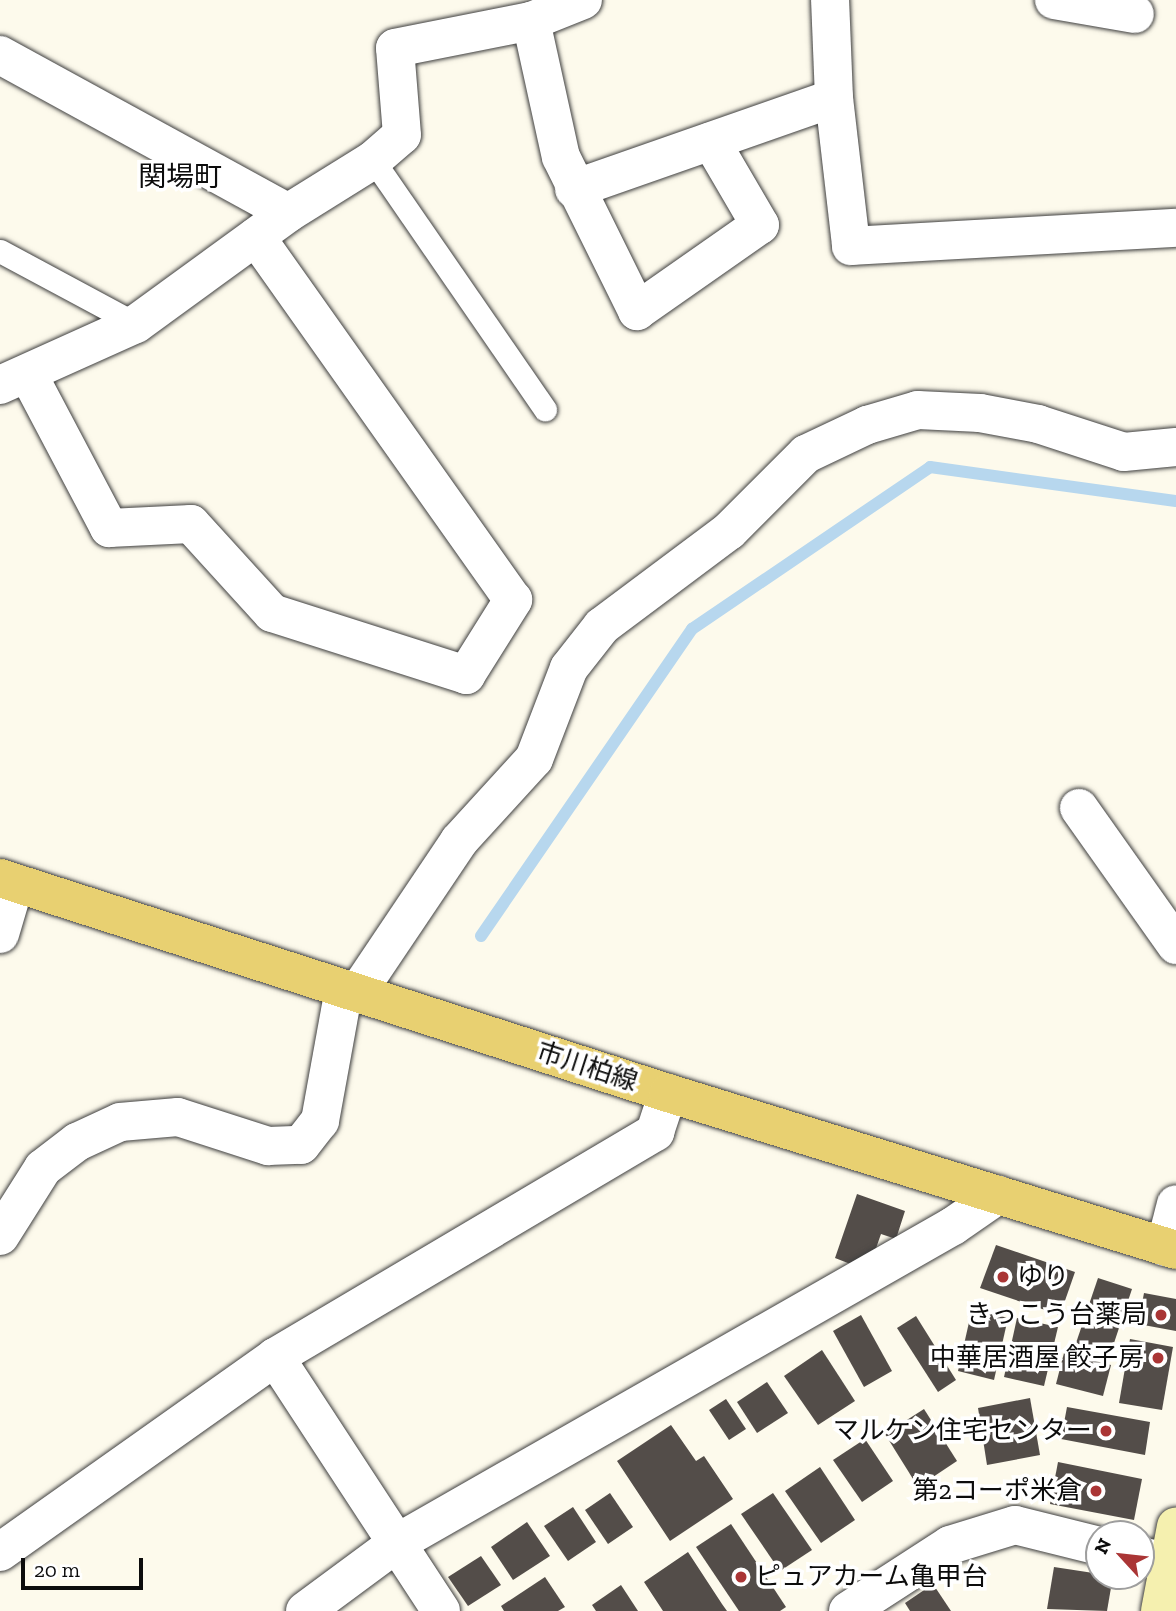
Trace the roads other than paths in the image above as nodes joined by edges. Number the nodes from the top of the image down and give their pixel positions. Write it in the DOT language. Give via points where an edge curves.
graph roads {
  1 [pos="583,0"];
  2 [pos="830,0"];
  3 [pos="1054,0"];
  4 [pos="1135,14"];
  5 [pos="531,21"];
  6 [pos="0,55"];
  7 [pos="834,98"];
  8 [pos="711,141"];
  9 [pos="373,160"];
  10 [pos="574,189"];
  11 [pos="288,213"];
  12 [pos="1176,228"];
  13 [pos="256,236"];
  14 [pos="0,251"];
  15 [pos="136,324"];
  16 [pos="14,381"];
  17 [pos="545,409"];
  18 [pos="1176,447"];
  19 [pos="1079,808"];
  20 [pos="8,881"];
  21 [pos="0,934"];
  22 [pos="1176,945"];
  23 [pos="351,991"];
  24 [pos="668,1093"];
  25 [pos="998,1195"];
  26 [pos="1176,1203"];
  27 [pos="0,1236"];
  28 [pos="1171,1248"];
  29 [pos="275,1357"];
  30 [pos="1176,1526"];
  31 [pos="1085,1542"];
  32 [pos="397,1544"];
  33 [pos="0,1552"];
  34 [pos="1162,1561"];
  35 [pos="304,1611"];
  36 [pos="441,1611"];
  37 [pos="848,1611"];
  38 [pos="1160,1611"];
  1 -- 5 [label="street"];
  2 -- 7 [label="street"];
  3 -- 4 [label="street"];
  5 -- 9 [label="street" via="395,48 402,135"];
  5 -- 10 [label="street" via="561,157"];
  6 -- 11 [label="street"];
  7 -- 8 [label="street"];
  7 -- 12 [label="street" via="851,246"];
  8 -- 10 [label="street"];
  8 -- 10 [label="street" via="760,225 637,311"];
  9 -- 11 [label="street"];
  9 -- 17 [label="lane"];
  11 -- 13 [label="street"];
  13 -- 15 [label="street"];
  13 -- 16 [label="street" via="513,600 466,675 272,613 191,524 109,528"];
  14 -- 15 [label="lane"];
  15 -- 16 [label="street"];
  18 -- 23 [label="street" via="1124,452 1038,424 980,412 918,410 867,425 806,454 729,531 602,626 569,668 534,759 459,841"];
  19 -- 22 [label="street"];
  20 -- 21 [label="street"];
  20 -- 23 [label="main road, 市川柏線"];
  23 -- 24 [label="main road, 市川柏線"];
  23 -- 27 [label="street" via="320,1121 300,1145 268,1146 178,1118 120,1122 76,1142 43,1168"];
  24 -- 25 [label="main road, 市川柏線"];
  24 -- 29 [label="street" via="655,1132"];
  25 -- 28 [label="main road, 市川柏線"];
  25 -- 32 [label="street" via="953,1226"];
  26 -- 28 [label="street"];
  29 -- 32 [label="street"];
  29 -- 33 [label="street"];
  30 -- 34 [label="street"];
  31 -- 37 [label="street" via="1015,1525 950,1545"];
  32 -- 35 [label="street"];
  32 -- 36 [label="street"];
  34 -- 38 [label="street"];
}
